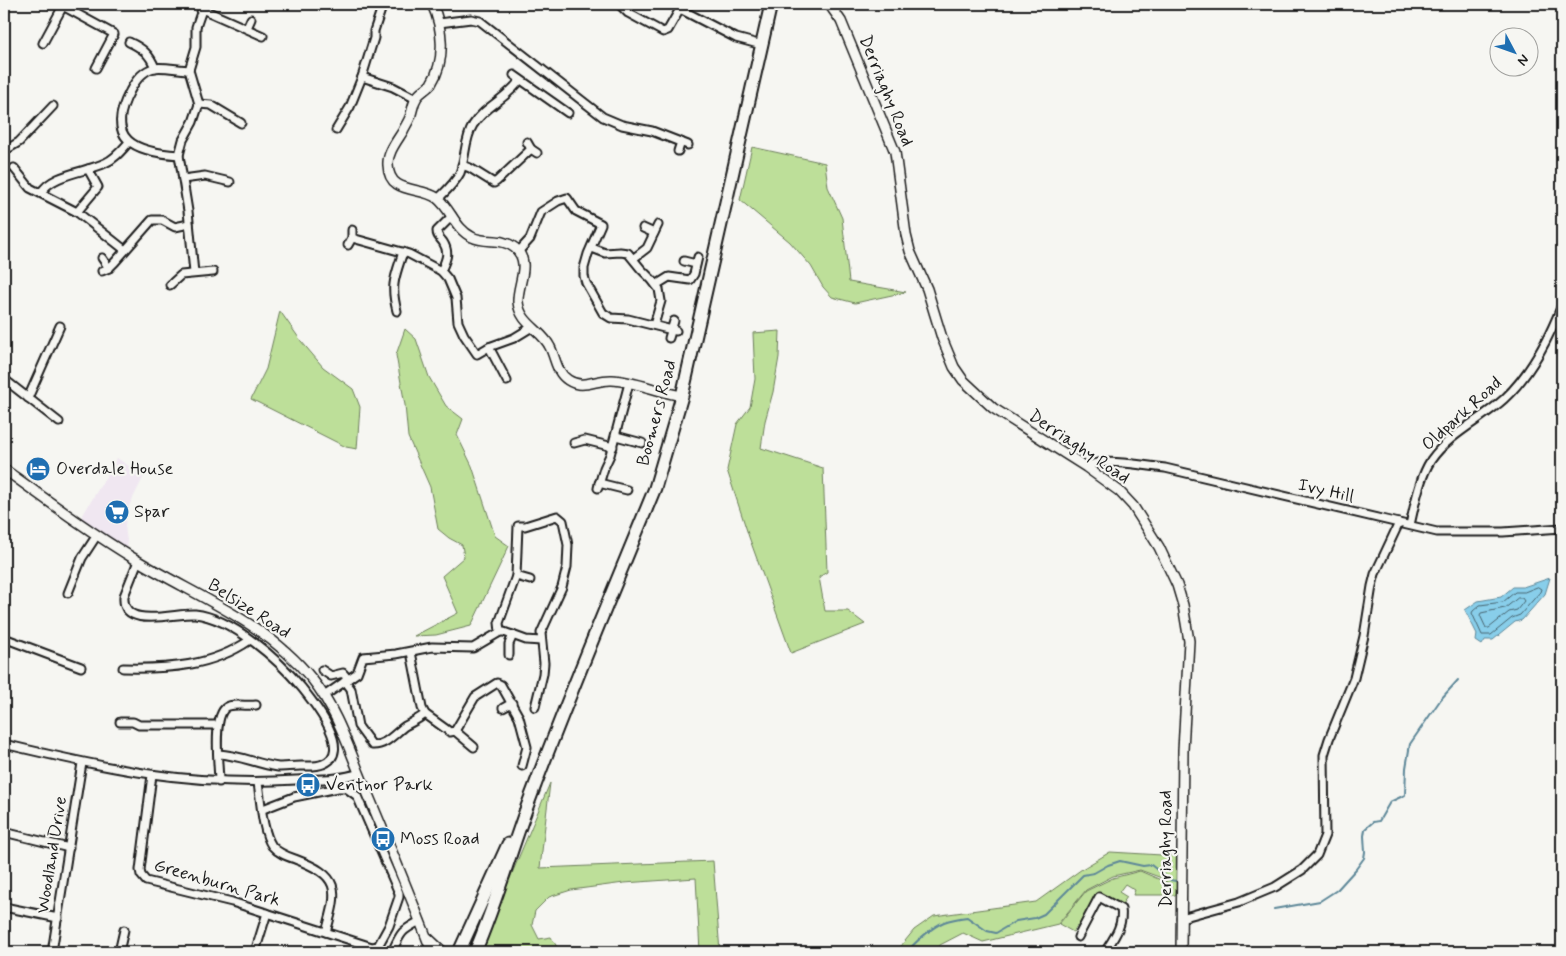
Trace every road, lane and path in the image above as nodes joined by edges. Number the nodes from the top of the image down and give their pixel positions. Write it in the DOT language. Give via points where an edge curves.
graph roads {
  1 [pos="383,4"];
  2 [pos="432,4"];
  3 [pos="619,4"];
  4 [pos="771,4"];
  5 [pos="828,4"];
  6 [pos="61,5"];
  7 [pos="203,6"];
  8 [pos="682,6"];
  9 [pos="251,19"];
  10 [pos="439,23"];
  11 [pos="247,28"];
  12 [pos="263,36"];
  13 [pos="129,42"];
  14 [pos="44,43"];
  15 [pos="762,45"];
  16 [pos="96,68"];
  17 [pos="155,68"];
  18 [pos="189,70"];
  19 [pos="362,76"];
  20 [pos="416,99"];
  21 [pos="199,104"];
  22 [pos="53,106"];
  23 [pos="568,113"];
  24 [pos="238,119"];
  25 [pos="336,130"];
  26 [pos="129,142"];
  27 [pos="531,148"];
  28 [pos="4,151"];
  29 [pos="678,151"];
  30 [pos="180,155"];
  31 [pos="462,165"];
  32 [pos="88,169"];
  33 [pos="14,172"];
  34 [pos="184,179"];
  35 [pos="230,182"];
  36 [pos="41,193"];
  37 [pos="438,199"];
  38 [pos="77,212"];
  39 [pos="452,216"];
  40 [pos="189,224"];
  41 [pos="658,225"];
  42 [pos="643,228"];
  43 [pos="654,233"];
  44 [pos="348,245"];
  45 [pos="592,248"];
  46 [pos="125,250"];
  47 [pos="403,252"];
  48 [pos="518,252"];
  49 [pos="102,258"];
  50 [pos="634,258"];
  51 [pos="684,261"];
  52 [pos="441,271"];
  53 [pos="213,272"];
  54 [pos="194,273"];
  55 [pos="170,285"];
  56 [pos="656,285"];
  57 [pos="1562,305"];
  58 [pos="397,311"];
  59 [pos="674,321"];
  60 [pos="60,326"];
  61 [pos="654,326"];
  62 [pos="532,327"];
  63 [pos="674,330"];
  64 [pos="669,338"];
  65 [pos="489,347"];
  66 [pos="4,379"];
  67 [pos="507,381"];
  68 [pos="629,383"];
  69 [pos="682,396"];
  70 [pos="28,398"];
  71 [pos="59,422"];
  72 [pos="616,436"];
  73 [pos="574,443"];
  74 [pos="642,443"];
  75 [pos="613,447"];
  76 [pos="1086,467"];
  77 [pos="4,469"];
  78 [pos="627,490"];
  79 [pos="1399,523"];
  80 [pos="1410,525"];
  81 [pos="1562,528"];
  82 [pos="97,535"];
  83 [pos="138,561"];
  84 [pos="516,576"];
  85 [pos="530,580"];
  86 [pos="68,593"];
  87 [pos="500,632"];
  88 [pos="513,635"];
  89 [pos="4,638"];
  90 [pos="250,640"];
  91 [pos="541,641"];
  92 [pos="411,652"];
  93 [pos="509,655"];
  94 [pos="81,667"];
  95 [pos="123,668"];
  96 [pos="322,670"];
  97 [pos="346,680"];
  98 [pos="324,696"];
  99 [pos="512,703"];
  100 [pos="256,705"];
  101 [pos="535,707"];
  102 [pos="503,708"];
  103 [pos="425,714"];
  104 [pos="120,722"];
  105 [pos="218,725"];
  106 [pos="455,731"];
  107 [pos="4,744"];
  108 [pos="474,747"];
  109 [pos="218,754"];
  110 [pos="82,763"];
  111 [pos="522,766"];
  112 [pos="359,773"];
  113 [pos="152,775"];
  114 [pos="219,782"];
  115 [pos="258,783"];
  116 [pos="263,809"];
  117 [pos="524,814"];
  118 [pos="4,832"];
  119 [pos="69,848"];
  120 [pos="496,896"];
  121 [pos="4,907"];
  122 [pos="267,913"];
  123 [pos="58,918"];
  124 [pos="1181,918"];
  125 [pos="420,921"];
  126 [pos="124,930"];
  127 [pos="326,932"];
  128 [pos="425,934"];
  129 [pos="1078,937"];
  130 [pos="52,952"];
  131 [pos="119,952"];
  132 [pos="255,952"];
  133 [pos="392,952"];
  134 [pos="432,952"];
  135 [pos="443,952"];
  136 [pos="459,952"];
  137 [pos="467,952"];
  138 [pos="474,952"];
  139 [pos="1105,952"];
  140 [pos="1181,952"];
  1 -- 19 [label="street"];
  2 -- 10 [label="street"];
  3 -- 8 [label="street" via="628,13 663,32 668,30"];
  4 -- 15 [label="main road, Boomers Road"];
  5 -- 76 [label="street, Derriaghy Road" via="841,21 895,152 910,251 927,288 954,367 993,408"];
  6 -- 14 [label="street"];
  6 -- 16 [label="street" via="114,34"];
  7 -- 11 [label="street"];
  7 -- 18 [label="street"];
  8 -- 15 [label="street" via="736,38"];
  9 -- 11 [label="street"];
  10 -- 20 [label="street" via="441,48 438,66 430,84"];
  10 -- 29 [label="street" via="480,21 603,117 685,144"];
  11 -- 12 [label="street"];
  13 -- 17 [label="street" via="151,58"];
  15 -- 69 [label="main road, Boomers Road"];
  17 -- 18 [label="street"];
  17 -- 26 [label="street" via="137,79 122,106 119,118 122,132"];
  18 -- 21 [label="street"];
  19 -- 20 [label="street"];
  19 -- 25 [label="street" via="350,107"];
  20 -- 37 [label="street" via="412,115 389,155 388,166 391,177 398,184"];
  21 -- 24 [label="street" via="211,105"];
  21 -- 30 [label="street"];
  22 -- 28 [label="street" via="19,142"];
  23 -- 31 [label="street" via="517,77 509,94 485,112 468,134"];
  26 -- 30 [label="street" via="162,154"];
  26 -- 32 [label="street" via="106,163"];
  27 -- 31 [label="street" via="494,183"];
  30 -- 34 [label="street"];
  31 -- 37 [label="street" via="455,182"];
  32 -- 36 [label="street" via="55,180"];
  32 -- 38 [label="street" via="98,187"];
  33 -- 36 [label="street" via="30,188"];
  34 -- 35 [label="street" via="205,176 213,181"];
  34 -- 40 [label="street"];
  36 -- 38 [label="street"];
  37 -- 39 [label="street"];
  38 -- 46 [label="street"];
  39 -- 48 [label="street" via="472,237 505,242"];
  39 -- 52 [label="street" via="437,230 448,257"];
  40 -- 46 [label="street" via="175,226 162,220 152,220"];
  40 -- 54 [label="street"];
  41 -- 43 [label="street"];
  42 -- 43 [label="street"];
  43 -- 50 [label="street" via="644,252"];
  44 -- 47 [label="street" via="352,234"];
  45 -- 48 [label="street" via="601,224 576,211 565,198 541,212 530,239"];
  45 -- 50 [label="street" via="605,253 628,253"];
  45 -- 61 [label="street" via="584,276 603,313 612,318"];
  46 -- 49 [label="street" via="106,269"];
  47 -- 52 [label="street"];
  47 -- 58 [label="street" via="393,283"];
  48 -- 62 [label="street" via="523,264 519,309"];
  50 -- 56 [label="street"];
  51 -- 56 [label="street" via="697,261 690,280 669,277"];
  52 -- 65 [label="street" via="456,298 458,322 464,335 477,354"];
  53 -- 54 [label="street"];
  54 -- 55 [label="street" via="181,275"];
  56 -- 61 [label="street" via="661,301"];
  57 -- 80 [label="street, Oldpark Road" via="1552,330 1522,378 1504,398 1432,459 1417,494"];
  59 -- 63 [label="street"];
  60 -- 70 [label="street"];
  61 -- 63 [label="street"];
  62 -- 65 [label="street"];
  62 -- 68 [label="street" via="549,345 558,370 570,382 582,385 608,380"];
  63 -- 64 [label="street"];
  65 -- 67 [label="street"];
  66 -- 70 [label="street"];
  68 -- 69 [label="street"];
  68 -- 72 [label="street"];
  69 -- 117 [label="main road, Boomers Road" via="655,488 571,690"];
  70 -- 71 [label="street"];
  72 -- 74 [label="street"];
  72 -- 75 [label="street"];
  73 -- 75 [label="street" via="585,440"];
  75 -- 78 [label="street" via="599,486 618,485"];
  76 -- 79 [label="street, Ivy Hill" via="1097,463 1165,468"];
  76 -- 124 [label="street, Derriaghy Road" via="1119,491 1133,506 1169,567 1184,605 1189,641 1183,750"];
  77 -- 82 [label="street, Belsize Road"];
  79 -- 80 [label="street, Ivy Hill"];
  79 -- 124 [label="street" via="1372,586 1352,683 1324,755 1325,835 1322,847 1302,870 1275,887 1239,902"];
  80 -- 81 [label="street, Ivy Hill" via="1437,532"];
  82 -- 83 [label="street, Belsize Road"];
  82 -- 86 [label="street" via="82,558"];
  83 -- 90 [label="street" via="124,596 130,612 150,617 194,614 208,617"];
  83 -- 98 [label="street, Belsize Road" via="272,640 302,667"];
  84 -- 85 [label="street"];
  84 -- 87 [label="street" via="499,623"];
  84 -- 91 [label="street" via="518,526 557,516 563,521 568,545 567,567 562,587 541,633"];
  87 -- 88 [label="street"];
  87 -- 92 [label="street" via="473,648 432,647"];
  88 -- 91 [label="street"];
  88 -- 93 [label="street"];
  89 -- 94 [label="street"];
  90 -- 95 [label="street" via="238,649 191,666"];
  90 -- 109 [label="street" via="274,659 315,704 336,749 334,756 317,766 279,767"];
  91 -- 101 [label="street" via="544,663"];
  92 -- 97 [label="street" via="364,657 357,673"];
  92 -- 103 [label="street"];
  96 -- 97 [label="street" via="331,676 343,673"];
  97 -- 98 [label="street"];
  97 -- 103 [label="street" via="351,689 358,726 372,745 399,734 403,727"];
  98 -- 112 [label="street, Belsize Road"];
  99 -- 102 [label="street"];
  99 -- 106 [label="street" via="497,683 475,697"];
  99 -- 111 [label="street" via="528,747"];
  100 -- 105 [label="street" via="228,706 222,711"];
  103 -- 106 [label="street" via="450,732"];
  104 -- 105 [label="street"];
  105 -- 109 [label="street"];
  106 -- 108 [label="street"];
  107 -- 110 [label="street"];
  109 -- 114 [label="street"];
  110 -- 113 [label="street"];
  110 -- 119 [label="street, Woodland Drive"];
  112 -- 115 [label="street" via="336,778"];
  112 -- 125 [label="street, Belsize Road"];
  113 -- 114 [label="street"];
  113 -- 122 [label="street, Greenburn Park" via="140,870 142,878 151,884"];
  114 -- 115 [label="street"];
  115 -- 116 [label="street"];
  116 -- 127 [label="street" via="266,832 273,847 285,856 321,870 331,881 335,894"];
  116 -- 127 [label="street, Greenburn Park" via="294,797 338,788 346,788 357,796 399,897 389,926 376,947"];
  117 -- 120 [label="main road, Boomers Road"];
  117 -- 136 [label="main road, Boomers Road"];
  118 -- 119 [label="street"];
  119 -- 123 [label="street, Woodland Drive"];
  120 -- 137 [label="main road"];
  120 -- 138 [label="main road, Boomers Road"];
  121 -- 123 [label="street"];
  122 -- 127 [label="street, Greenburn Park"];
  122 -- 132 [label="street"];
  123 -- 130 [label="street, Woodland Drive"];
  124 -- 140 [label="street, Derriaghy Road"];
  125 -- 128 [label="street, Belsize Road"];
  125 -- 133 [label="street" via="402,932"];
  126 -- 131 [label="street"];
  128 -- 134 [label="street, Belsize Road"];
  128 -- 135 [label="street, Belsize Road"];
  129 -- 139 [label="street" via="1099,897 1121,909 1121,924"];
}
